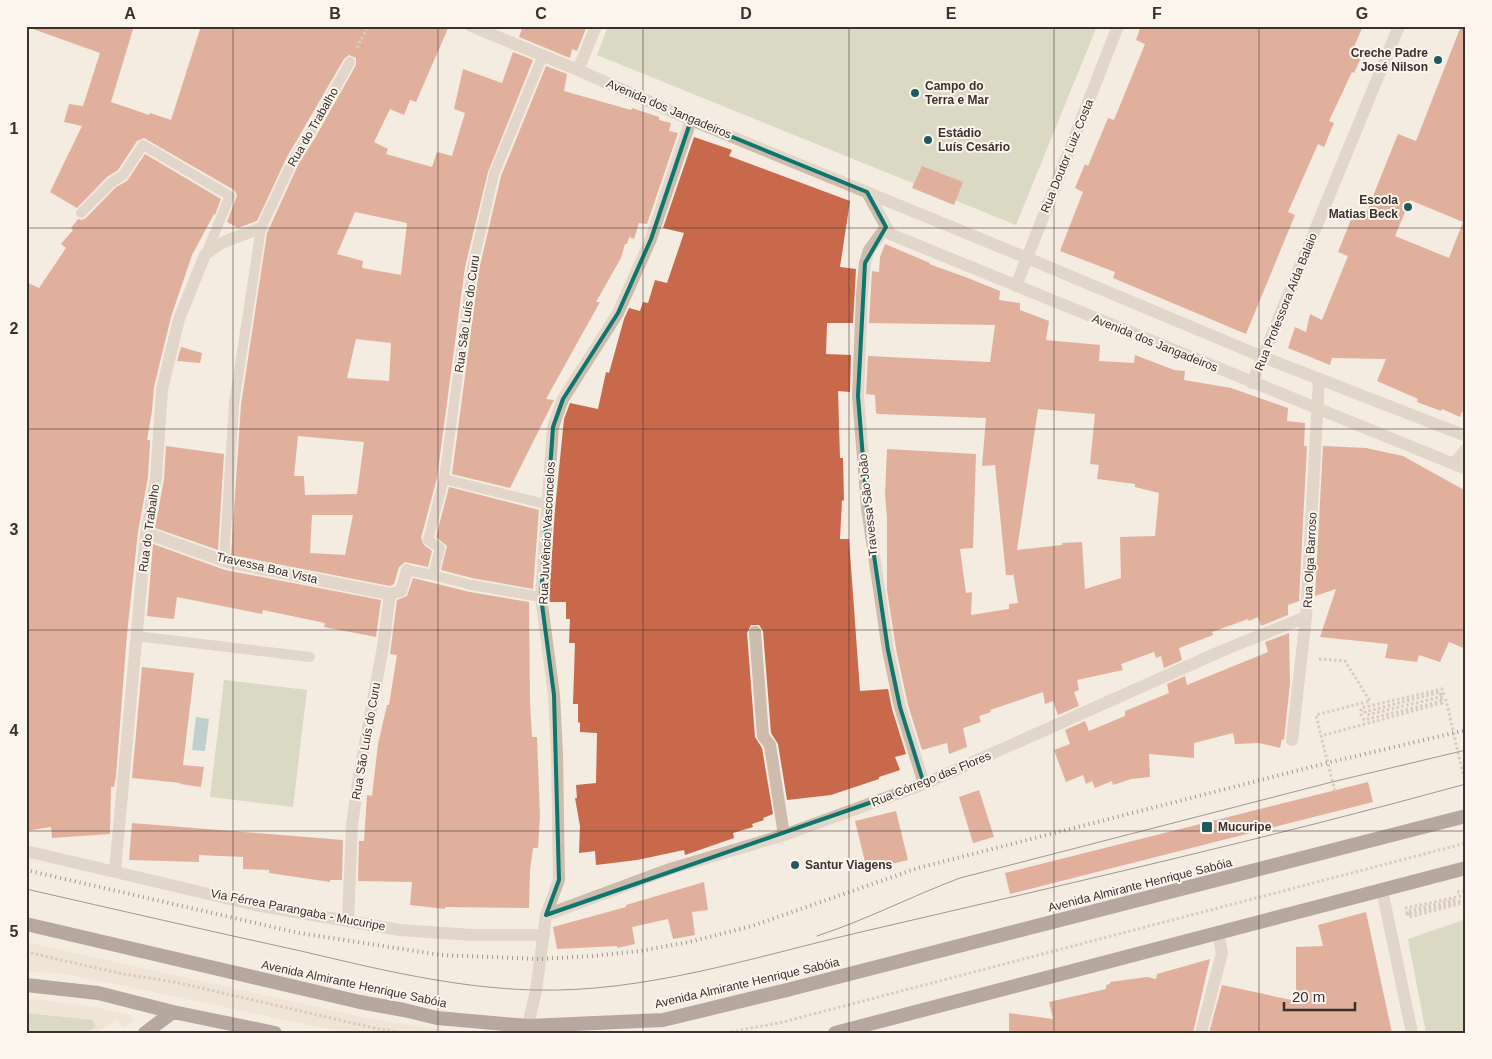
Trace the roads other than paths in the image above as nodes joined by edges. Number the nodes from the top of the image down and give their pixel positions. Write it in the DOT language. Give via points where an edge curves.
graph roads {
  1 [pos="471,26"];
  2 [pos="596,26"];
  3 [pos="1118,26"];
  4 [pos="1399,26"];
  5 [pos="543,55"];
  6 [pos="350,62"];
  7 [pos="578,70"];
  8 [pos="691,120"];
  9 [pos="867,192"];
  10 [pos="81,213"];
  11 [pos="886,226"];
  12 [pos="261,228"];
  13 [pos="206,255"];
  14 [pos="1027,258"];
  15 [pos="1016,286"];
  16 [pos="1263,357"];
  17 [pos="1318,379"];
  18 [pos="1252,383"];
  19 [pos="1318,409"];
  20 [pos="1466,436"];
  21 [pos="1466,449"];
  22 [pos="1460,466"];
  23 [pos="444,479"];
  24 [pos="549,505"];
  25 [pos="146,532"];
  26 [pos="224,560"];
  27 [pos="407,570"];
  28 [pos="434,575"];
  29 [pos="390,594"];
  30 [pos="541,597"];
  31 [pos="1306,616"];
  32 [pos="755,632"];
  33 [pos="136,636"];
  34 [pos="310,657"];
  35 [pos="1292,740"];
  36 [pos="924,784"];
  37 [pos="1466,816"];
  38 [pos="784,835"];
  39 [pos="26,851"];
  40 [pos="1466,868"];
  41 [pos="115,871"];
  42 [pos="1382,890"];
  43 [pos="546,915"];
  44 [pos="348,921"];
  45 [pos="26,924"];
  46 [pos="1218,933"];
  47 [pos="544,935"];
  48 [pos="26,985"];
  49 [pos="172,1012"];
  50 [pos="527,1029"];
  51 [pos="144,1033"];
  52 [pos="275,1033"];
  53 [pos="835,1033"];
  54 [pos="1201,1033"];
  55 [pos="1412,1033"];
  1 -- 5 [label="street, Avenida dos Jangadeiros"];
  2 -- 7 [label="street"];
  3 -- 14 [label="street, Rua Doutor Luiz Costa"];
  4 -- 16 [label="street, Rua Professora Aída Balaio"];
  5 -- 7 [label="street, Avenida dos Jangadeiros"];
  5 -- 23 [label="lane, Rua São Luís do Curu" via="494,174 472,269"];
  6 -- 12 [label="lane, Rua do Trabalho" via="293,160"];
  7 -- 8 [label="street, Avenida dos Jangadeiros"];
  8 -- 9 [label="street, Avenida dos Jangadeiros"];
  8 -- 24 [label="street, Rua Juvêncio Vasconcelos" via="651,239 618,313 563,399 554,427"];
  9 -- 11 [label="street, Avenida dos Jangadeiros"];
  9 -- 14 [label="street, Avenida dos Jangadeiros"];
  10 -- 13 [label="lane" via="123,175 143,145 230,196"];
  11 -- 15 [label="street, Avenida dos Jangadeiros" via="890,234"];
  11 -- 36 [label="street, Travessa São João" via="869,250 865,263 858,396 866,508 888,650 900,707"];
  12 -- 13 [label="street" via="231,239"];
  12 -- 26 [label="lane, Rua do Trabalho" via="234,404"];
  13 -- 25 [label="street, Rua do Trabalho" via="179,319 162,389 156,478"];
  14 -- 15 [label="street, Rua Doutor Luiz Costa"];
  14 -- 16 [label="street, Avenida dos Jangadeiros"];
  15 -- 18 [label="street, Avenida dos Jangadeiros"];
  16 -- 17 [label="street, Avenida dos Jangadeiros"];
  16 -- 18 [label="street, Rua Professora Aída Balaio"];
  17 -- 19 [label="street, Rua Olga Barroso"];
  17 -- 20 [label="street, Avenida dos Jangadeiros"];
  18 -- 19 [label="street, Avenida dos Jangadeiros"];
  19 -- 22 [label="street, Avenida dos Jangadeiros"];
  19 -- 31 [label="street, Rua Olga Barroso"];
  21 -- 22 [label="street"];
  23 -- 24 [label="lane"];
  23 -- 28 [label="lane, Rua São Luís do Curu" via="428,540 440,548"];
  24 -- 30 [label="street, Rua Juvêncio Vasconcelos"];
  25 -- 26 [label="street, Travessa Boa Vista"];
  25 -- 33 [label="street, Rua do Trabalho"];
  26 -- 29 [label="street, Travessa Boa Vista"];
  27 -- 28 [label="lane"];
  27 -- 29 [label="street" via="401,591"];
  28 -- 30 [label="lane"];
  29 -- 44 [label="street, Rua São Luís do Curu" via="352,824"];
  30 -- 43 [label="street, Rua Juvêncio Vasconcelos" via="554,695 559,880"];
  31 -- 35 [label="street, Rua Olga Barroso"];
  31 -- 36 [label="street, Rua Córrego das Flores"];
  32 -- 38 [label="street" via="763,736 770,745"];
  33 -- 34 [label="lane"];
  33 -- 41 [label="street, Rua do Trabalho"];
  36 -- 38 [label="street, Rua Córrego das Flores"];
  37 -- 50 [label="highway, Avenida Almirante Henrique Sabóia" via="708,1010 663,1020"];
  38 -- 43 [label="street, Rua Córrego das Flores" via="670,870"];
  39 -- 41 [label="street, Via Férrea Parangaba - Mucuripe"];
  40 -- 42 [label="highway"];
  41 -- 44 [label="street, Via Férrea Parangaba - Mucuripe" via="255,905"];
  42 -- 46 [label="highway"];
  42 -- 55 [label="street"];
  43 -- 47 [label="street, Rua Juvêncio Vasconcelos"];
  44 -- 47 [label="street, Via Férrea Parangaba - Mucuripe" via="400,930"];
  45 -- 50 [label="highway, Avenida Almirante Henrique Sabóia" via="350,1000 437,1018"];
  46 -- 53 [label="highway"];
  46 -- 54 [label="street" via="1222,953"];
  47 -- 50 [label="street, Rua Juvêncio Vasconcelos"];
  48 -- 49 [label="highway" via="98,993"];
  49 -- 51 [label="highway"];
  49 -- 52 [label="highway"];
}
